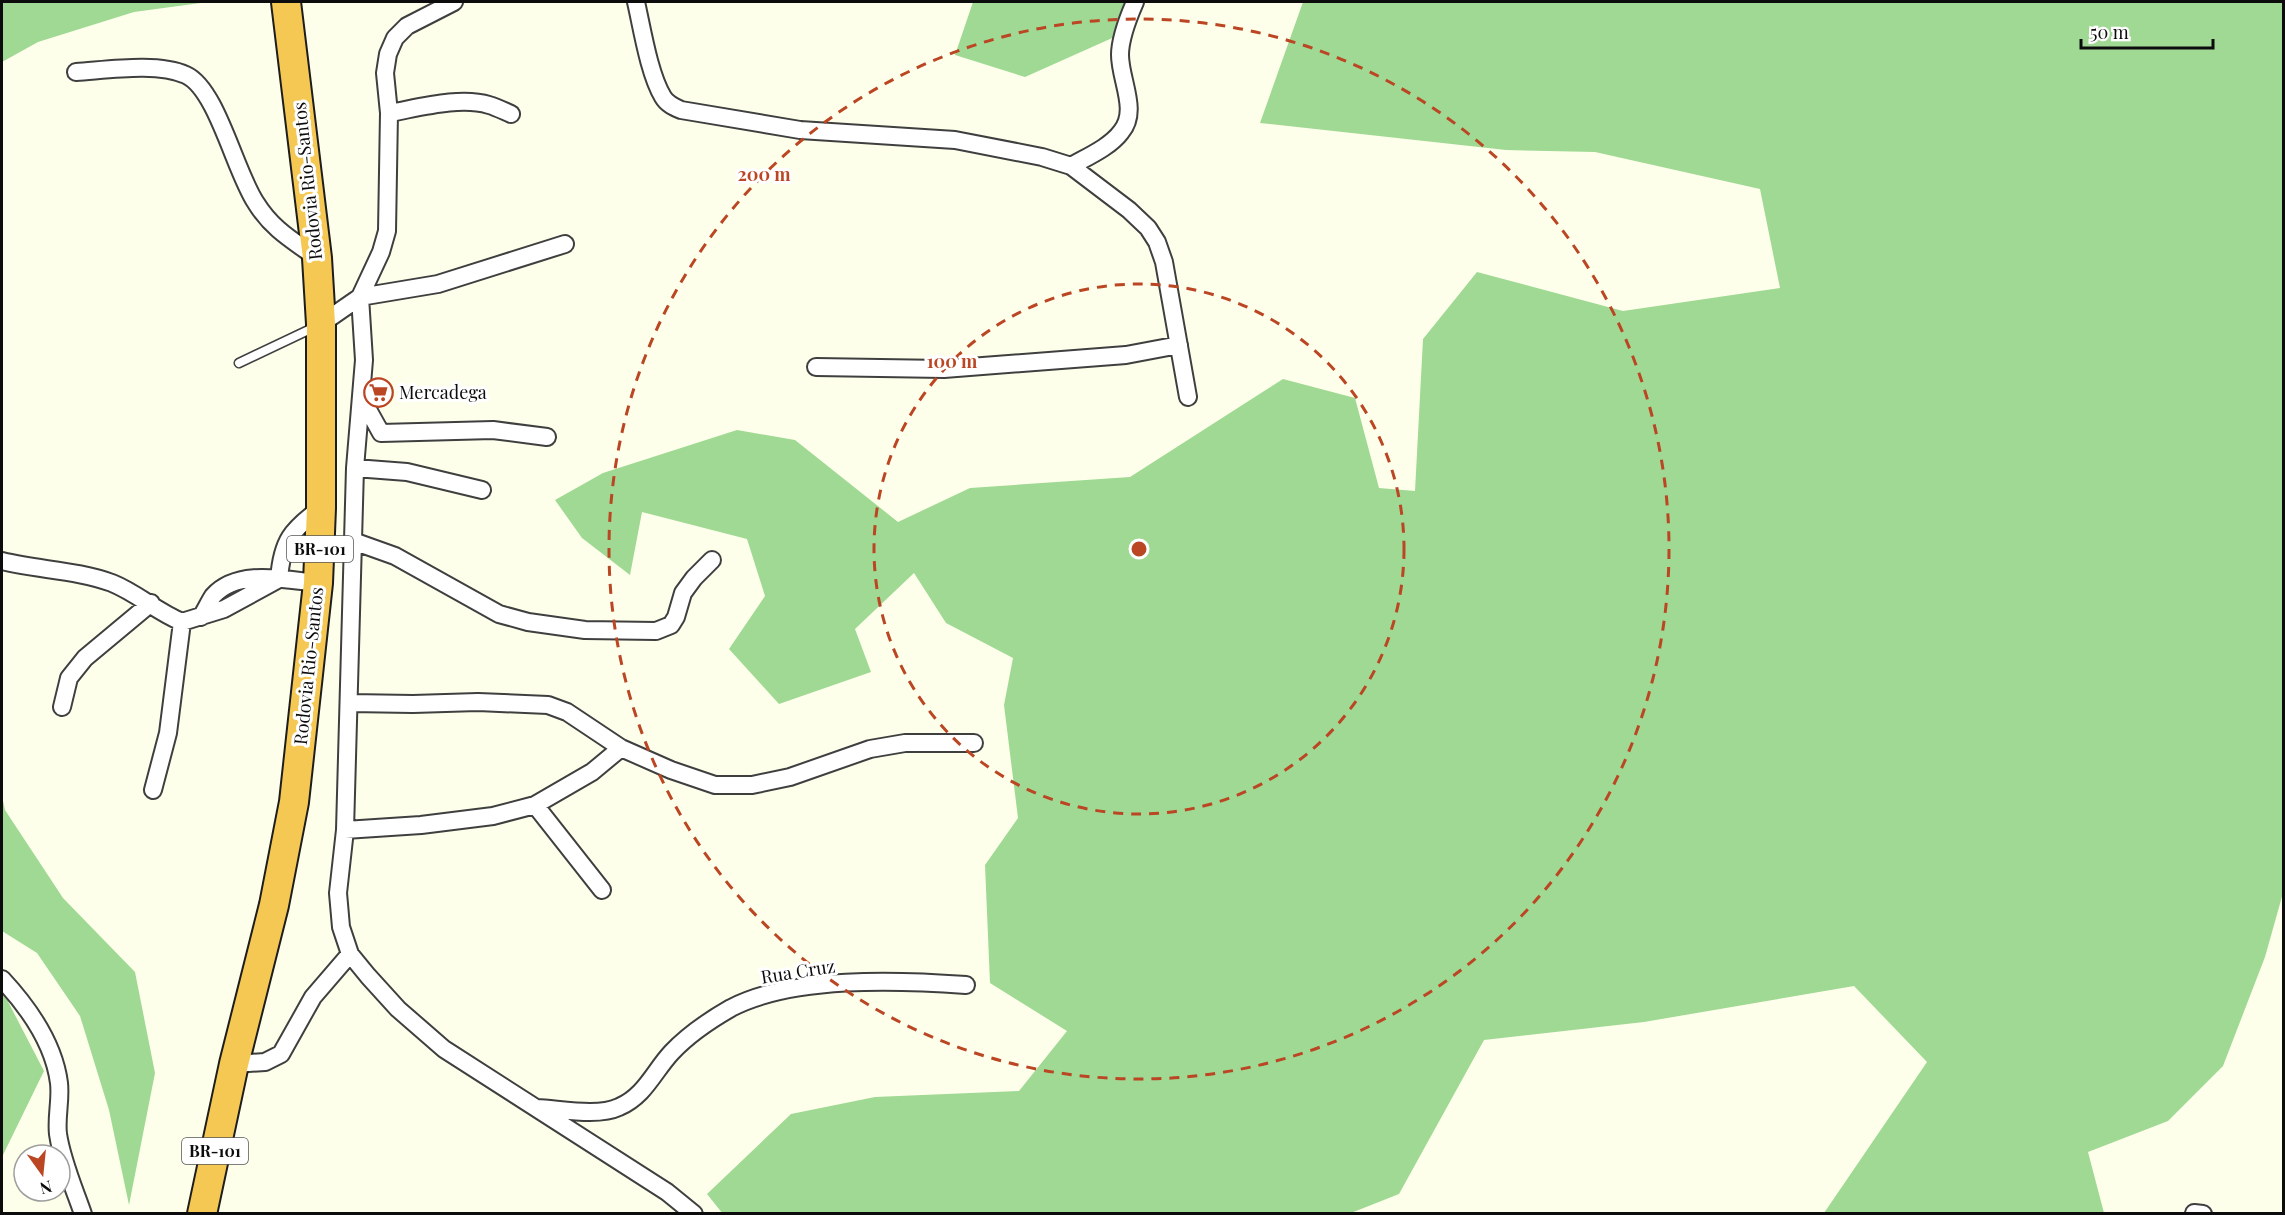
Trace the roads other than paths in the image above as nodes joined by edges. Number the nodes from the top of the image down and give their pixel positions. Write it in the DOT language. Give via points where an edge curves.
graph roads {
  1 [pos="286,2"];
  2 [pos="454,2"];
  3 [pos="636,2"];
  4 [pos="1135,2"];
  5 [pos="76,72"];
  6 [pos="389,113"];
  7 [pos="511,114"];
  8 [pos="1071,166"];
  9 [pos="565,244"];
  10 [pos="317,258"];
  11 [pos="360,297"];
  12 [pos="321,324"];
  13 [pos="1179,345"];
  14 [pos="239,363"];
  15 [pos="816,367"];
  16 [pos="360,396"];
  17 [pos="1188,397"];
  18 [pos="381,433"];
  19 [pos="547,437"];
  20 [pos="355,460"];
  21 [pos="482,490"];
  22 [pos="321,508"];
  23 [pos="353,541"];
  24 [pos="712,560"];
  25 [pos="2,561"];
  26 [pos="279,579"];
  27 [pos="318,583"];
  28 [pos="151,603"];
  29 [pos="182,622"];
  30 [pos="350,703"];
  31 [pos="62,707"];
  32 [pos="974,743"];
  33 [pos="621,748"];
  34 [pos="153,790"];
  35 [pos="535,805"];
  36 [pos="345,830"];
  37 [pos="602,890"];
  38 [pos="350,954"];
  39 [pos="2,979"];
  40 [pos="966,986"];
  41 [pos="234,1064"];
  42 [pos="533,1107"];
  43 [pos="2193,1213"];
  44 [pos="83,1214"];
  45 [pos="202,1214"];
  46 [pos="694,1214"];
  47 [pos="2203,1214"];
  1 -- 10 [label="highway, Rodovia Rio-Santos / BR-101"];
  2 -- 6 [label="street" via="407,26 395,38 385,73"];
  3 -- 8 [label="street" via="663,97 681,110 800,130 955,140"];
  4 -- 8 [label="street" via="1120,52 1130,111 1127,123 1121,133"];
  5 -- 10 [label="street" via="165,69 187,75 201,86 212,106 254,201 272,226"];
  6 -- 7 [label="street" via="466,102 487,104"];
  6 -- 11 [label="street" via="387,231"];
  8 -- 13 [label="street" via="1129,210 1157,242"];
  9 -- 11 [label="street" via="438,284"];
  10 -- 12 [label="highway, Rodovia Rio-Santos / BR-101"];
  11 -- 12 [label="street"];
  11 -- 16 [label="street" via="364,360"];
  12 -- 14 [label="lane"];
  12 -- 22 [label="highway, Rodovia Rio-Santos / BR-101"];
  13 -- 15 [label="street" via="1126,355 944,369"];
  13 -- 17 [label="street"];
  16 -- 18 [label="street"];
  16 -- 20 [label="street"];
  18 -- 19 [label="street" via="493,430"];
  18 -- 20 [label="street"];
  20 -- 21 [label="street"];
  20 -- 23 [label="street"];
  22 -- 26 [label="street" via="298,524 290,535 280,558"];
  22 -- 27 [label="highway, Rodovia Rio-Santos / BR-101"];
  23 -- 24 [label="street" via="395,556 499,614 585,630 656,631 671,625 683,593"];
  23 -- 30 [label="street"];
  25 -- 28 [label="street" via="81,573"];
  26 -- 27 [label="street"];
  26 -- 29 [label="street" via="224,609"];
  27 -- 41 [label="highway, Rodovia Rio-Santos / BR-101" via="294,802 274,905"];
  28 -- 29 [label="street"];
  28 -- 31 [label="street" via="85,658 69,678"];
  29 -- 34 [label="street" via="168,733"];
  30 -- 33 [label="street" via="548,705 567,712"];
  30 -- 36 [label="street"];
  32 -- 33 [label="street" via="905,743 870,749 790,777 752,785 715,785"];
  33 -- 35 [label="street" via="592,772"];
  35 -- 36 [label="street" via="493,816"];
  35 -- 37 [label="street"];
  36 -- 38 [label="street" via="338,909"];
  38 -- 41 [label="street" via="312,997 281,1054 265,1062"];
  38 -- 42 [label="street" via="398,1009 444,1049"];
  39 -- 44 [label="street" via="39,1028 52,1056 58,1082 62,1152"];
  40 -- 42 [label="street, Rua Cruz" via="899,981 821,985 768,994 733,1007 704,1025 672,1052 650,1083 618,1108 599,1112"];
  41 -- 45 [label="highway, Rodovia Rio-Santos / BR-101"];
  42 -- 46 [label="street" via="667,1192"];
  43 -- 47 [label="street"];
}
